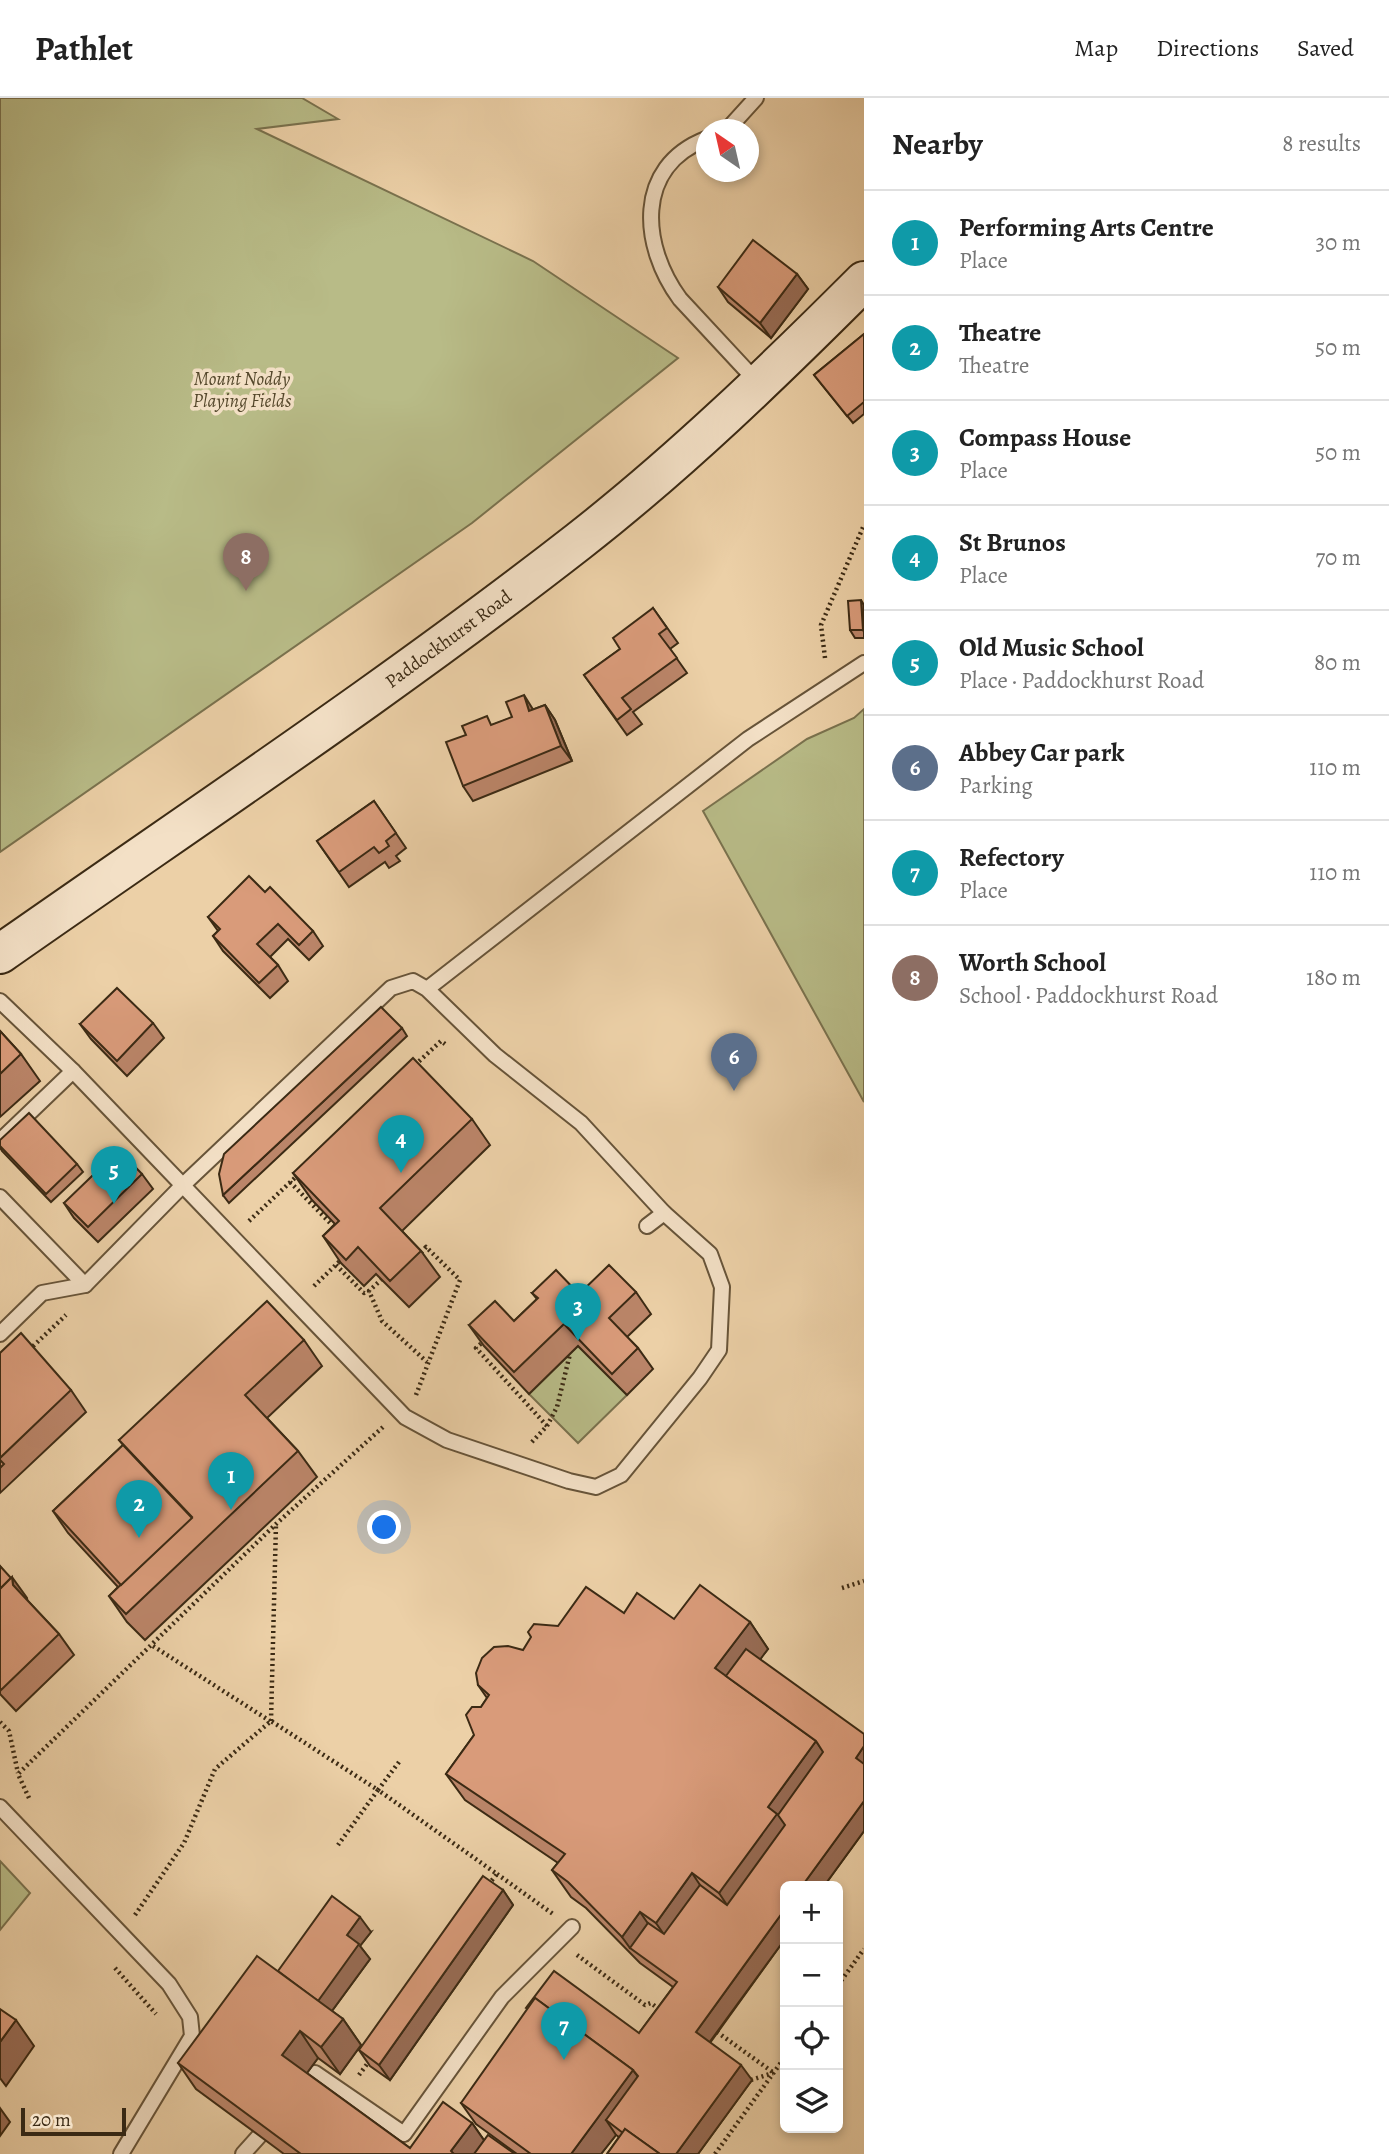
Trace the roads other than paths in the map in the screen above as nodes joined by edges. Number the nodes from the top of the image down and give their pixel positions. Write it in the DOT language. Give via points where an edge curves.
graph roads {
  1 [pos="756,98"];
  2 [pos="737,119"];
  3 [pos="696,144"];
  4 [pos="864,281"];
  5 [pos="760,385"];
  6 [pos="864,663"];
  7 [pos="0,954"];
  8 [pos="427,989"];
  9 [pos="0,1001"];
  10 [pos="72,1071"];
  11 [pos="0,1141"];
  12 [pos="183,1185"];
  13 [pos="0,1197"];
  14 [pos="664,1213"];
  15 [pos="647,1226"];
  16 [pos="85,1285"];
  17 [pos="0,1334"];
  18 [pos="0,1807"];
  19 [pos="572,1927"];
  20 [pos="121,2154"];
  21 [pos="243,2154"];
  1 -- 2 [label="lane"];
  3 -- 5 [label="lane" via="661,178 653,195 650,214 655,251 680,299"];
  4 -- 5 [label="main road, Paddockhurst Road"];
  5 -- 7 [label="main road, Paddockhurst Road" via="581,539 421,660"];
  6 -- 8 [label="lane" via="748,739"];
  8 -- 12 [label="lane" via="413,981 391,988"];
  8 -- 14 [label="lane" via="495,1055 581,1123"];
  9 -- 10 [label="lane"];
  10 -- 11 [label="lane"];
  10 -- 12 [label="lane"];
  12 -- 14 [label="lane" via="401,1414 447,1440 596,1487 621,1475 719,1350 723,1287 710,1254"];
  12 -- 16 [label="lane"];
  13 -- 16 [label="lane"];
  14 -- 15 [label="lane"];
  16 -- 17 [label="lane" via="42,1293"];
  18 -- 20 [label="lane" via="169,1983 190,2017 192,2036"];
  19 -- 21 [label="lane" via="502,1997 404,2134 315,2073"];
}
